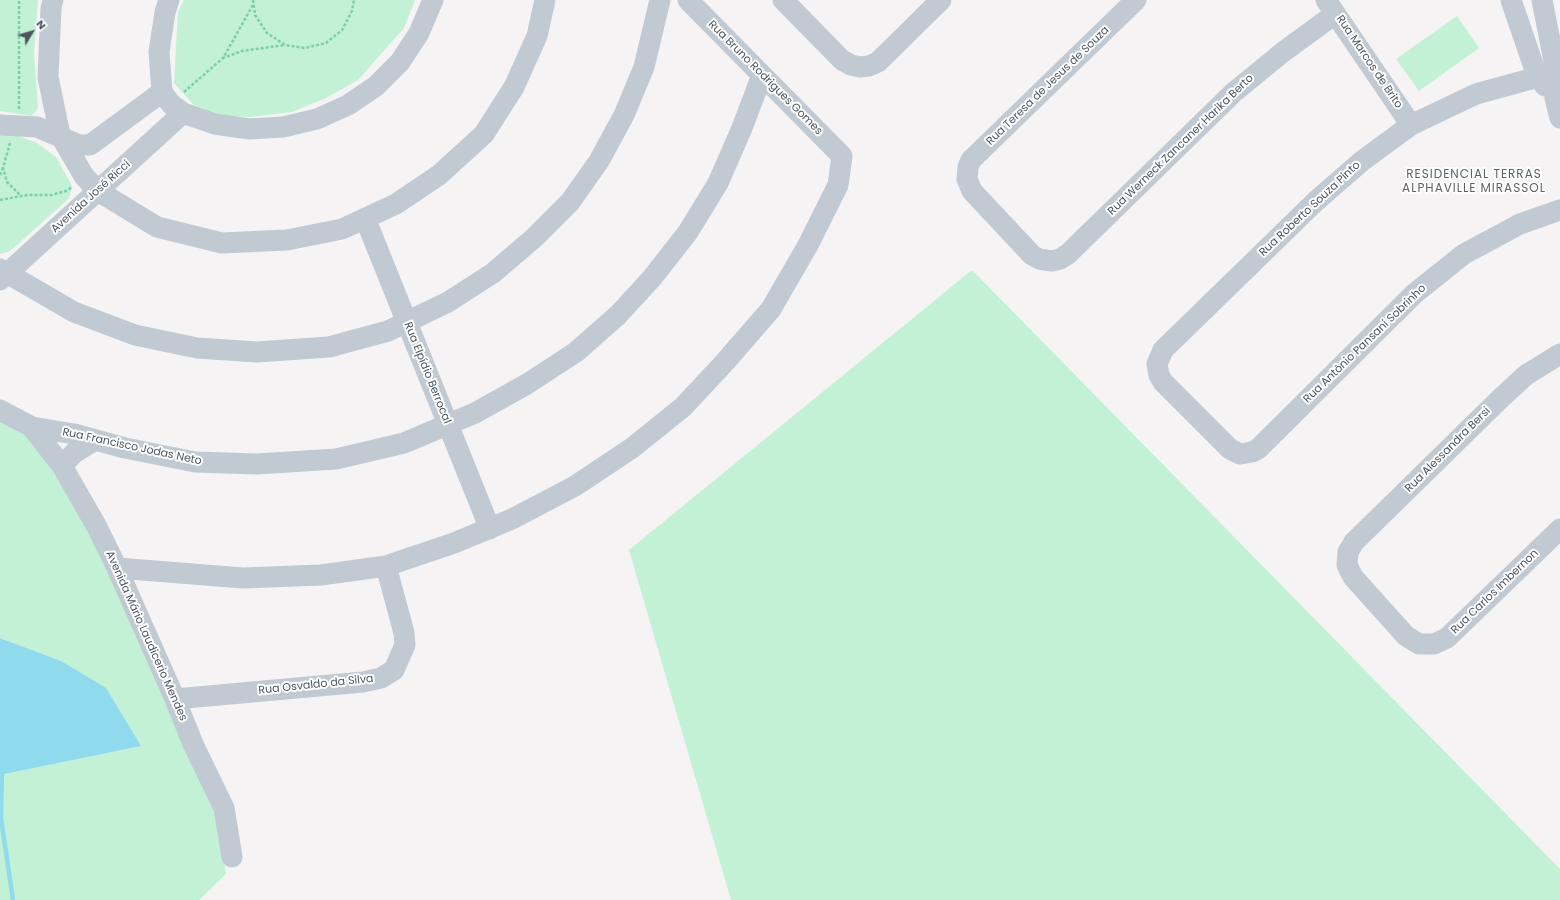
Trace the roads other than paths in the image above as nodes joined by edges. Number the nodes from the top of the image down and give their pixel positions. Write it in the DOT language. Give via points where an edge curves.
graph roads {
  1 [pos="53,0"];
  2 [pos="169,0"];
  3 [pos="433,0"];
  4 [pos="545,0"];
  5 [pos="660,0"];
  6 [pos="688,0"];
  7 [pos="783,0"];
  8 [pos="941,0"];
  9 [pos="1136,0"];
  10 [pos="1542,0"];
  11 [pos="1514,1"];
  12 [pos="1331,7"];
  13 [pos="1551,73"];
  14 [pos="762,75"];
  15 [pos="162,92"];
  16 [pos="182,113"];
  17 [pos="1560,118"];
  18 [pos="1411,125"];
  19 [pos="8,126"];
  20 [pos="60,135"];
  21 [pos="98,191"];
  22 [pos="1560,210"];
  23 [pos="365,218"];
  24 [pos="1048,261"];
  25 [pos="2,274"];
  26 [pos="407,322"];
  27 [pos="1560,354"];
  28 [pos="0,410"];
  29 [pos="448,425"];
  30 [pos="32,427"];
  31 [pos="94,440"];
  32 [pos="1240,454"];
  33 [pos="62,466"];
  34 [pos="490,529"];
  35 [pos="1560,529"];
  36 [pos="386,566"];
  37 [pos="117,568"];
  38 [pos="1424,645"];
  39 [pos="175,699"];
  40 [pos="232,857"];
  1 -- 20 [label="street" via="48,76"];
  2 -- 15 [label="street" via="159,52"];
  3 -- 16 [label="street" via="419,33 400,62 376,86 348,105 317,119 284,127 249,129 215,124"];
  4 -- 23 [label="street" via="537,36 514,88 484,134 439,175 396,204"];
  5 -- 26 [label="street" via="644,67 624,115 599,161 570,202 494,273 448,302"];
  6 -- 14 [label="street, Rua Bruno Rodrigues Gomes"];
  7 -- 8 [label="street" via="842,60 855,67 865,67 882,58"];
  9 -- 24 [label="street, Rua Teresa de Jesus de Souza" via="972,160 966,175 972,191 1032,255"];
  10 -- 13 [label="street"];
  11 -- 13 [label="street"];
  12 -- 18 [label="street, Rua Marcos de Brito"];
  12 -- 24 [label="street, Rua Werneck Zancaner Harika Berto" via="1283,52 1233,93 1068,254 1060,259"];
  13 -- 17 [label="street"];
  13 -- 18 [label="street, Rua Roberto Souza Pinto" via="1476,94"];
  14 -- 29 [label="street, Rua Francisco Jodas Neto" via="718,183 688,232 652,278 618,315 576,352 526,384"];
  14 -- 34 [label="street, Rua Bruno Rodrigues Gomes" via="842,156 838,185 808,245 770,309 682,407 632,448 575,486"];
  15 -- 16 [label="street" via="170,104"];
  15 -- 20 [label="street" via="90,145 79,144"];
  16 -- 21 [label="street, Avenida José Ricci"];
  18 -- 32 [label="street, Rua Roberto Souza Pinto" via="1362,161 1316,201 1163,350 1157,364 1163,382 1227,447"];
  19 -- 20 [label="street" via="37,128"];
  20 -- 21 [label="street" via="84,176"];
  21 -- 23 [label="street" via="157,227 222,242 287,240 342,229"];
  21 -- 25 [label="street, Avenida José Ricci"];
  22 -- 32 [label="street, Rua Antônio Pansani Sobrinho" via="1520,224 1464,254 1414,294 1258,449"];
  23 -- 26 [label="street, Rua Elpídio Berrocal"];
  25 -- 26 [label="street" via="74,312 135,335 197,348 257,352 329,347 388,331"];
  26 -- 29 [label="street, Rua Elpídio Berrocal"];
  27 -- 38 [label="street, Rua Alessandra Bersi" via="1526,375 1354,542 1347,557 1347,565 1353,577 1406,636"];
  28 -- 30 [label="street, Rua Francisco Jodas Neto"];
  29 -- 31 [label="street, Rua Francisco Jodas Neto" via="404,443 336,458 257,464 195,462"];
  29 -- 34 [label="street, Rua Elpídio Berrocal"];
  30 -- 31 [label="street, Rua Francisco Jodas Neto"];
  30 -- 33 [label="street, Avenida Mário Laudicerio Mendes"];
  31 -- 33 [label="street" via="74,453"];
  33 -- 37 [label="street, Avenida Mário Laudicerio Mendes"];
  34 -- 36 [label="street"];
  35 -- 38 [label="street, Rua Carlos Imbernon" via="1447,638"];
  36 -- 37 [label="street" via="321,575 243,578"];
  36 -- 39 [label="street, Rua Osvaldo da Silva" via="404,633 405,646 394,670 381,678 363,682"];
  37 -- 39 [label="street, Avenida Mário Laudicerio Mendes"];
  39 -- 40 [label="street, Avenida Mário Laudicerio Mendes" via="193,744 224,808"];
}
